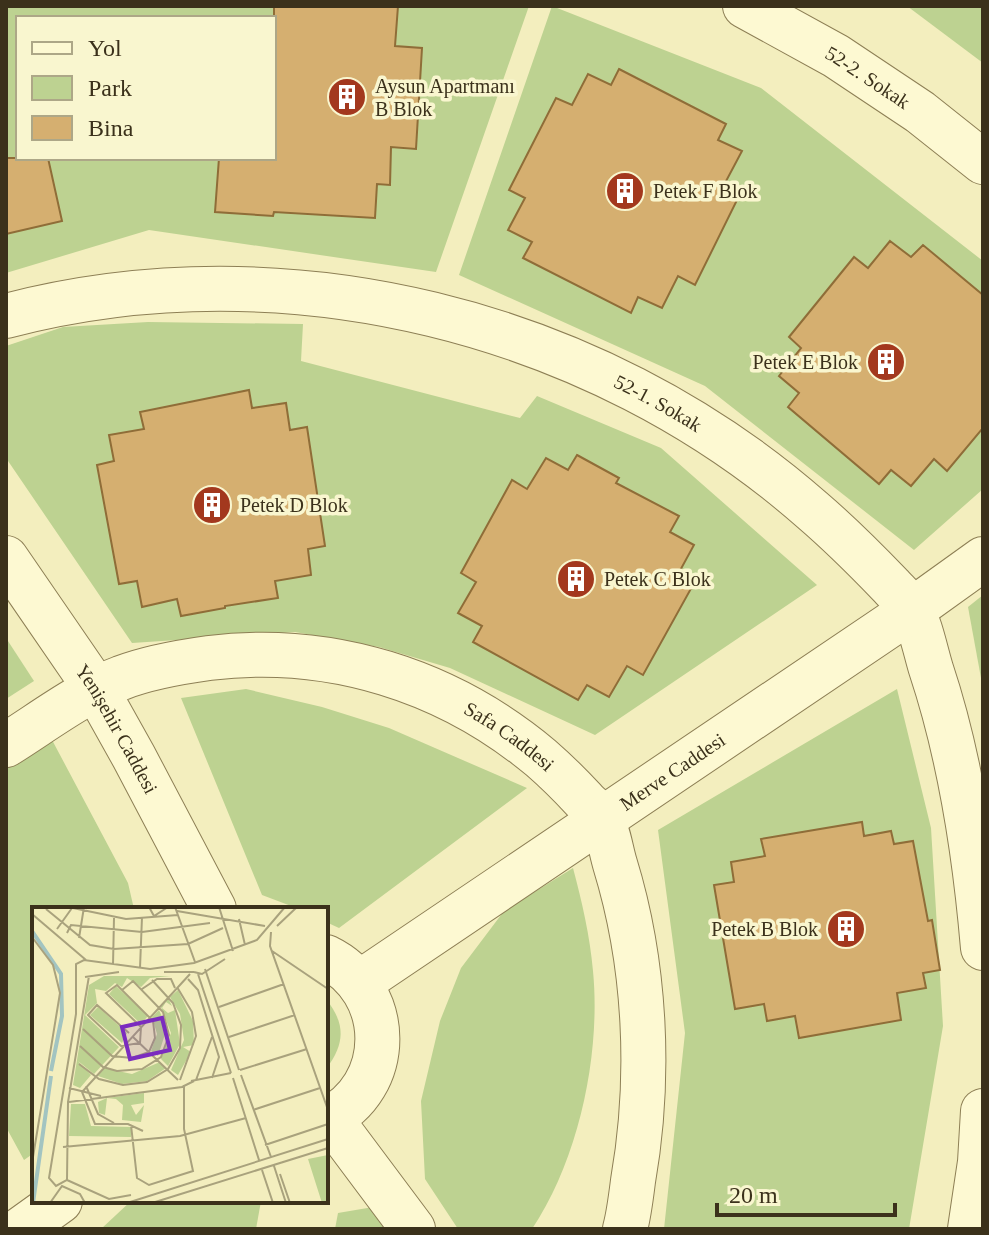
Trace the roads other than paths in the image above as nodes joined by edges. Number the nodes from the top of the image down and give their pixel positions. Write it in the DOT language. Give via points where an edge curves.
graph roads {
  1 [pos="745,6"];
  2 [pos="983,162"];
  3 [pos="6,316"];
  4 [pos="6,558"];
  5 [pos="983,559"];
  6 [pos="912,610"];
  7 [pos="96,689"];
  8 [pos="6,745"];
  9 [pos="602,819"];
  10 [pos="213,907"];
  11 [pos="983,948"];
  12 [pos="342,970"];
  13 [pos="983,1111"];
  14 [pos="328,1119"];
  15 [pos="57,1203"];
  16 [pos="21,1229"];
  17 [pos="413,1229"];
  18 [pos="625,1229"];
  19 [pos="970,1229"];
  1 -- 2 [label="street, 52-2. Sokak" via="836,56"];
  3 -- 6 [label="street, 52-1. Sokak" via="119,294 205,289 291,291 376,301 460,320 547,349 708,430 828,523"];
  4 -- 7 [label="street, Yenişehir Caddesi"];
  5 -- 6 [label="street, Merve Caddesi"];
  6 -- 9 [label="street, Merve Caddesi"];
  6 -- 11 [label="street, 52-1. Sokak" via="963,790"];
  7 -- 8 [label="street, Safa Caddesi"];
  7 -- 9 [label="street, Safa Caddesi" via="180,662 239,655 356,665 412,682 479,714 561,775"];
  7 -- 10 [label="street, Yenişehir Caddesi"];
  9 -- 12 [label="street, Merve Caddesi"];
  9 -- 18 [label="street, Safa Caddesi" via="633,939 642,1021 643,1090"];
  12 -- 14 [label="street" via="369,997 378,1031 374,1066 357,1097"];
  13 -- 19 [label="street"];
  14 -- 17 [label="street"];
  15 -- 16 [label="street"];
}
